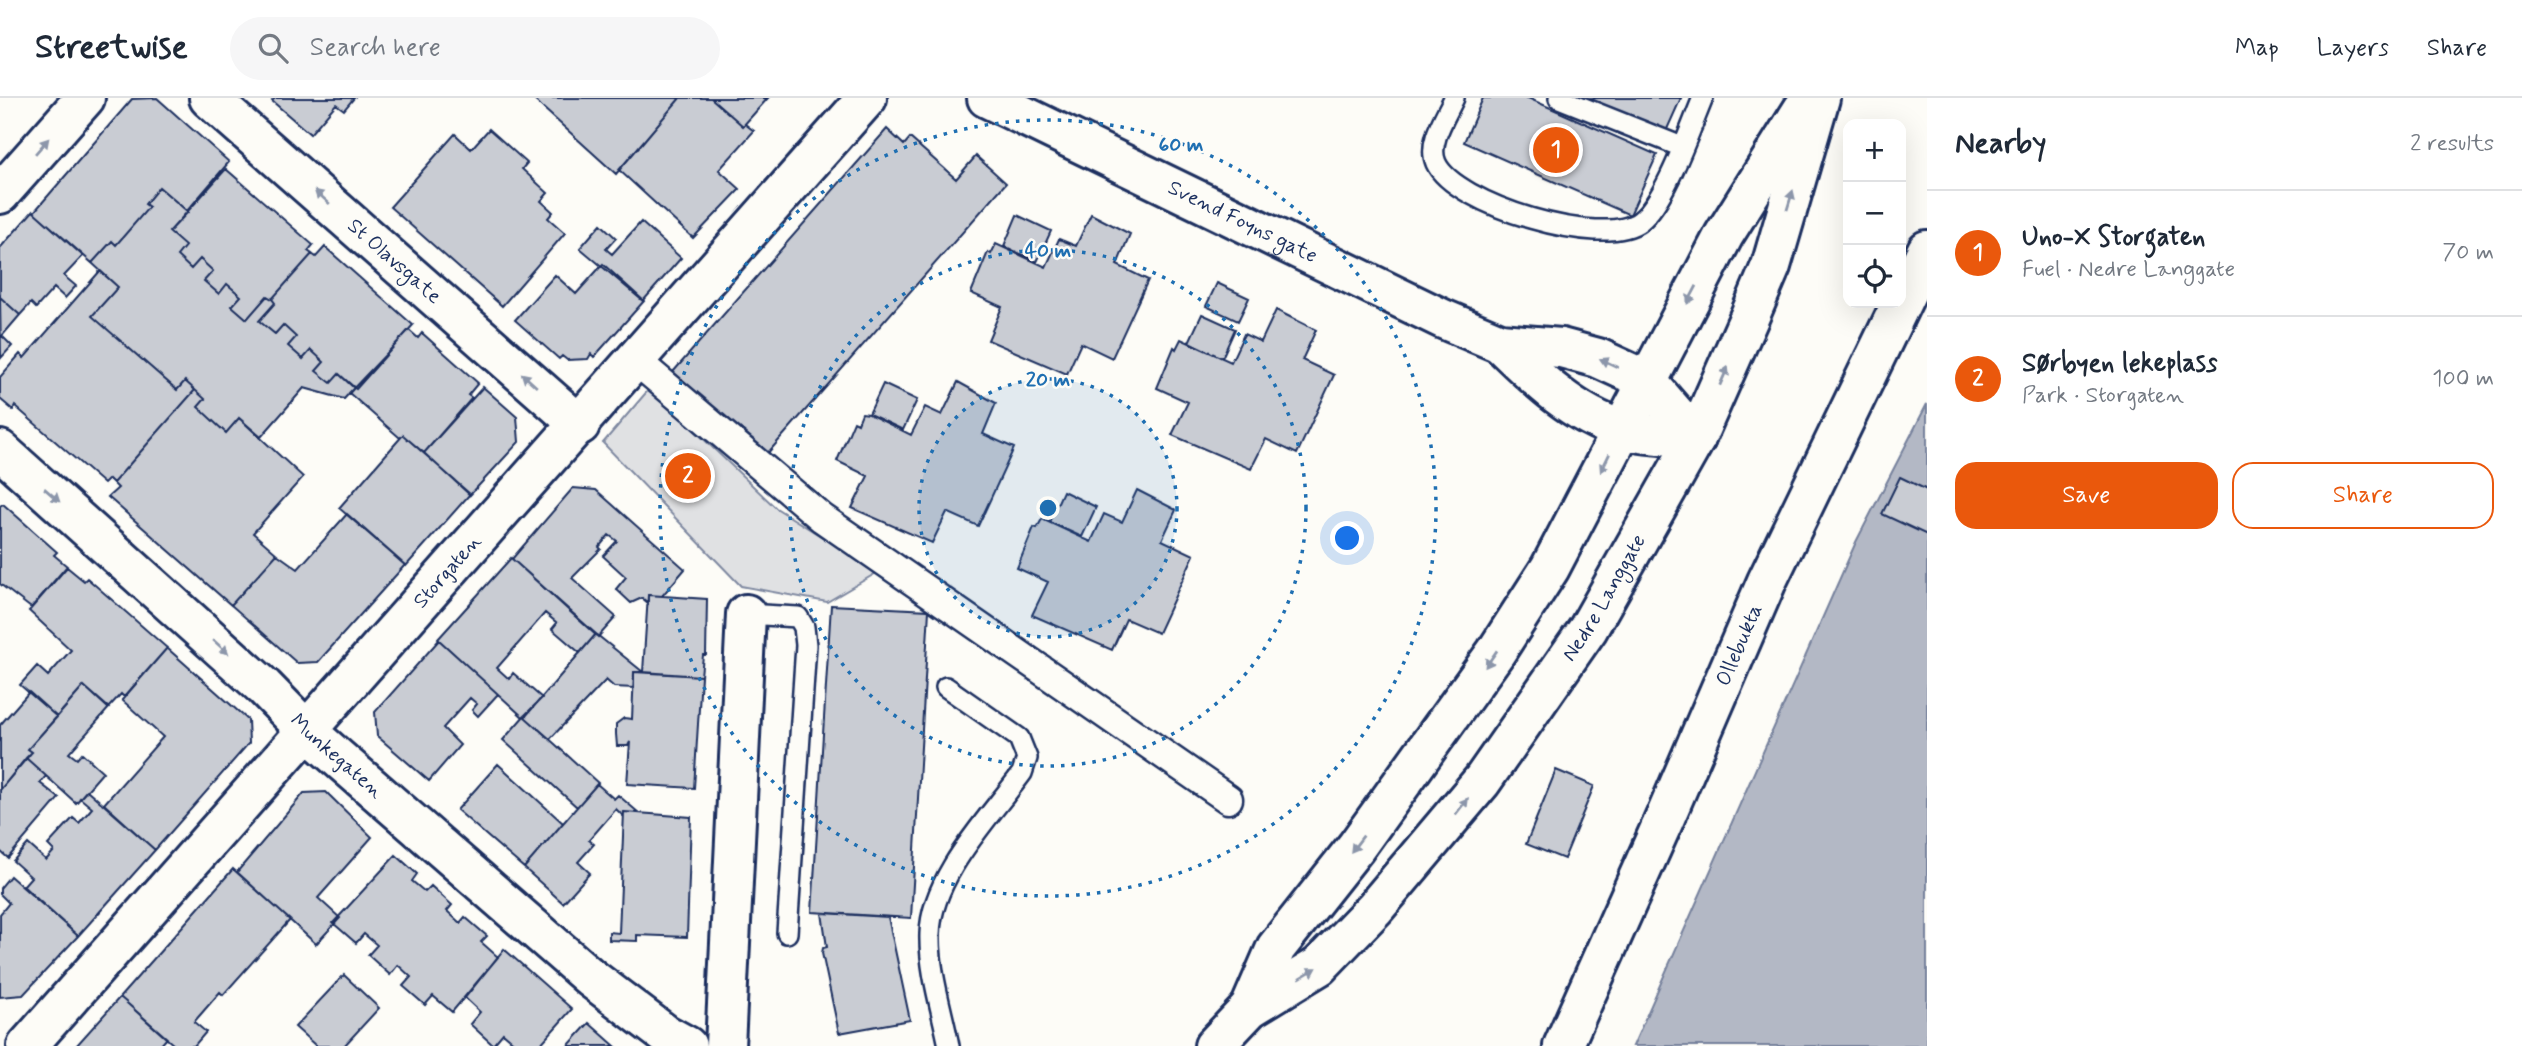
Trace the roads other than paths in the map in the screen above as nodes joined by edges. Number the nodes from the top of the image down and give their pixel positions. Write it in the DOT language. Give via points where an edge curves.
graph roads {
  1 [pos="85,98"];
  2 [pos="209,98"];
  3 [pos="867,98"];
  4 [pos="987,98"];
  5 [pos="1454,98"];
  6 [pos="1559,98"];
  7 [pos="1703,98"];
  8 [pos="1811,98"];
  9 [pos="1821,98"];
  10 [pos="1682,147"];
  11 [pos="0,194"];
  12 [pos="1927,250"];
  13 [pos="1500,343"];
  14 [pos="634,359"];
  15 [pos="1646,380"];
  16 [pos="580,425"];
  17 [pos="1621,429"];
  18 [pos="1696,438"];
  19 [pos="0,450"];
  20 [pos="746,614"];
  21 [pos="946,687"];
  22 [pos="308,732"];
  23 [pos="1228,799"];
  24 [pos="787,933"];
  25 [pos="1250,1008"];
  26 [pos="27,1046"];
  27 [pos="687,1046"];
  28 [pos="724,1046"];
  29 [pos="949,1046"];
  30 [pos="1214,1046"];
  31 [pos="1563,1046"];
  11 -- 1 [label="street, one-way"];
  16 -- 2 [label="street, St Olavsgate, one-way"];
  3 -- 14 [label="street, Storgaten"];
  4 -- 13 [label="street, Svend Foyns gate"];
  5 -- 10 [label="lane" via="1435,141 1435,161 1446,179 1497,208 1551,224 1620,229 1640,222 1658,199"];
  6 -- 10 [label="lane"];
  7 -- 10 [label="lane"];
  8 -- 15 [label="street, Nedre Langgate, one-way" via="1724,235"];
  18 -- 9 [label="street, Nedre Langgate, one-way" via="1771,265"];
  12 -- 31 [label="street, Ollebukta" via="1766,581"];
  15 -- 13 [label="street, Svend Foyns gate, one-way" via="1598,358 1561,348"];
  13 -- 17 [label="street, Svend Foyns gate" via="1543,385"];
  14 -- 16 [label="street, Storgaten"];
  14 -- 23 [label="street" via="822,518"];
  15 -- 17 [label="street, Nedre Langgate"];
  15 -- 18 [label="street, Svend Foyns gate"];
  16 -- 22 [label="street, Storgaten"];
  17 -- 18 [label="street, Svend Foyns gate"];
  17 -- 25 [label="street, Nedre Langgate, one-way" via="1530,600 1356,847 1276,948"];
  25 -- 18 [label="street, Nedre Langgate, one-way" via="1319,966 1375,908 1482,781 1588,629"];
  19 -- 22 [label="street, Munkegaten, one-way"];
  20 -- 24 [label="lane" via="798,617 804,627"];
  20 -- 28 [label="street"];
  21 -- 29 [label="lane" via="1019,738 1027,758 1022,773 944,881 934,905 930,935"];
  22 -- 26 [label="street, Storgaten"];
  22 -- 27 [label="street, Munkegaten" via="591,978"];
  25 -- 30 [label="street, Nedre Langgate"];
}
